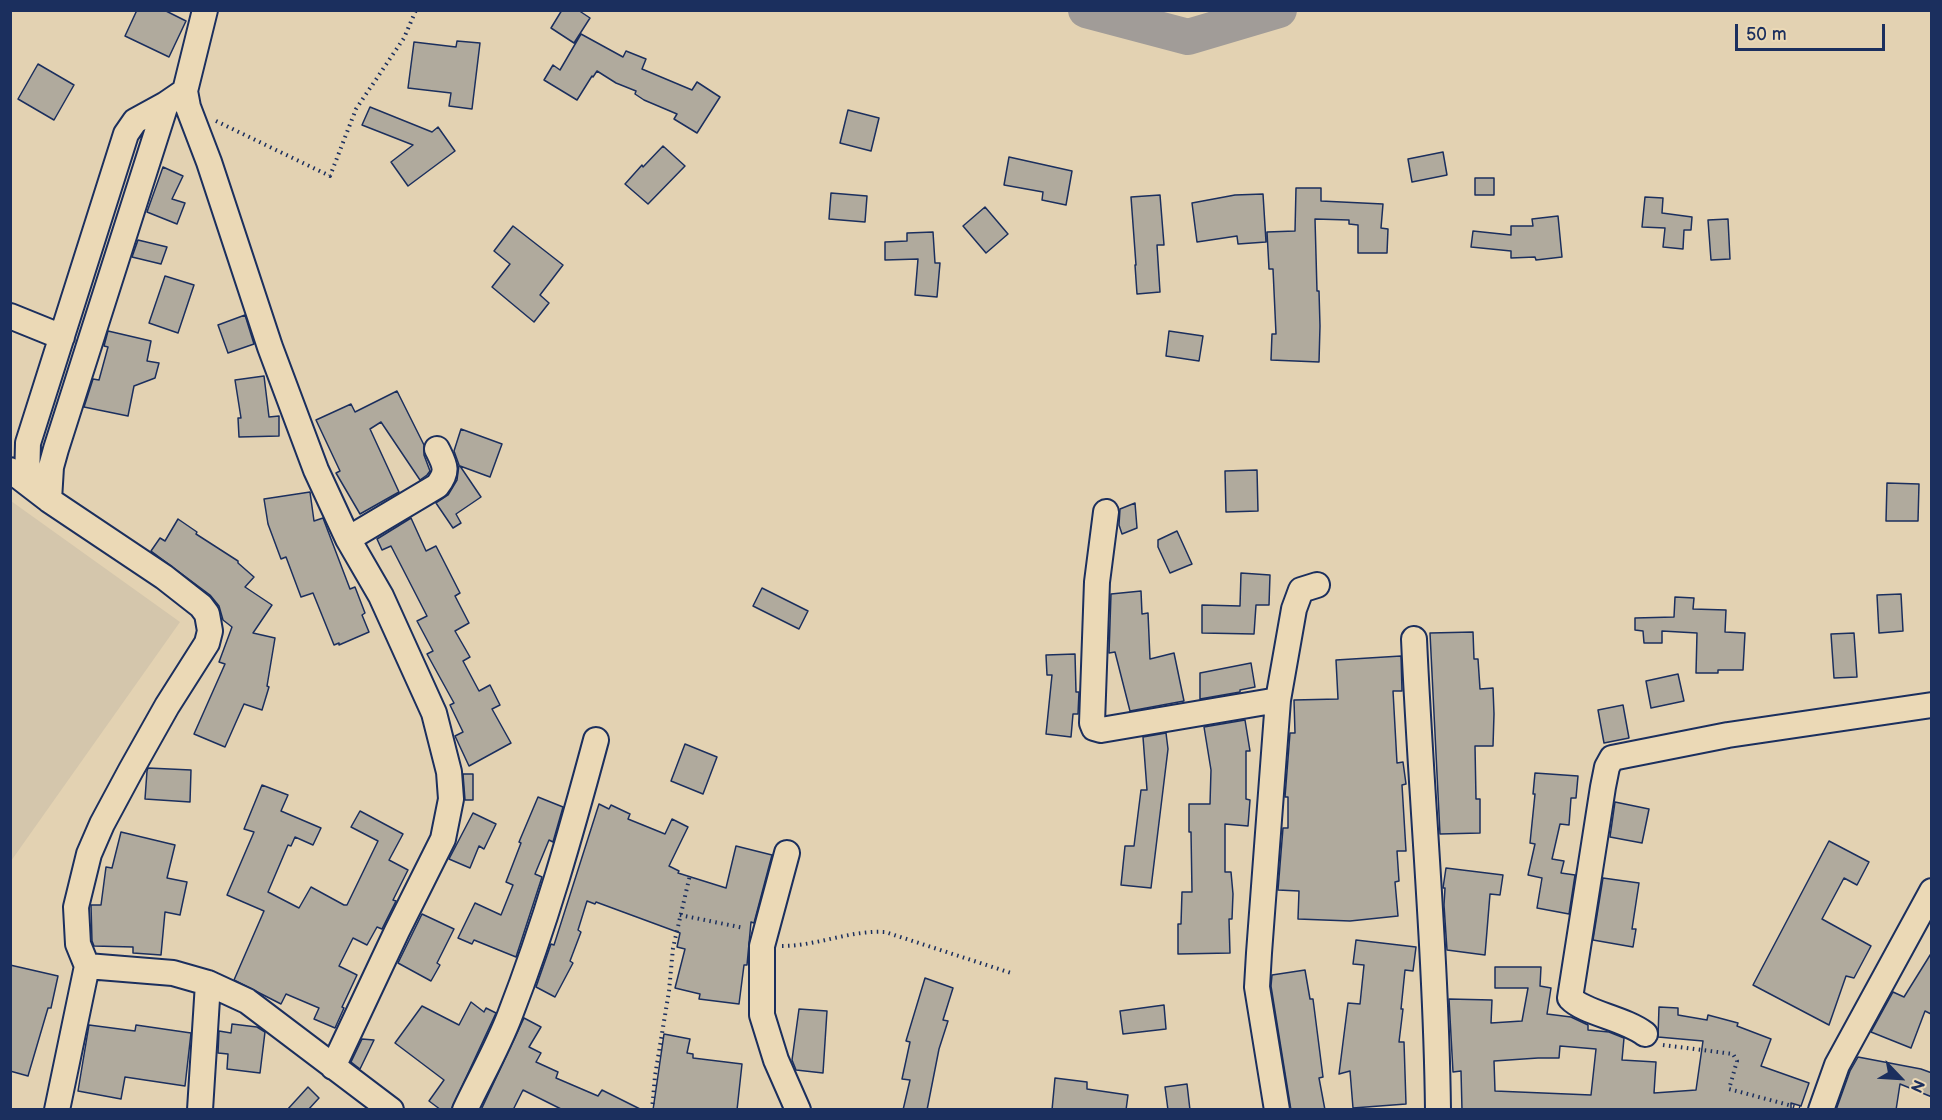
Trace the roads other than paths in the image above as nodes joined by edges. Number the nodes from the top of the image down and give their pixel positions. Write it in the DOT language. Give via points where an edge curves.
graph roads {
  1 [pos="205,10"];
  2 [pos="180,100"];
  3 [pos="10,316"];
  4 [pos="62,337"];
  5 [pos="437,449"];
  6 [pos="19,476"];
  7 [pos="49,500"];
  8 [pos="1106,512"];
  9 [pos="348,539"];
  10 [pos="1317,585"];
  11 [pos="1414,639"];
  12 [pos="1278,700"];
  13 [pos="1932,705"];
  14 [pos="596,740"];
  15 [pos="788,853"];
  16 [pos="1932,891"];
  17 [pos="87,966"];
  18 [pos="208,983"];
  19 [pos="1645,1034"];
  20 [pos="333,1067"];
  21 [pos="57,1110"];
  22 [pos="200,1110"];
  23 [pos="391,1110"];
  24 [pos="465,1110"];
  25 [pos="798,1110"];
  26 [pos="1277,1110"];
  27 [pos="1438,1110"];
  28 [pos="1821,1110"];
  1 -- 2 [label="street"];
  2 -- 4 [label="street" via="135,120 126,134"];
  2 -- 7 [label="street" via="56,449"];
  2 -- 9 [label="street" via="209,162 270,347 316,470"];
  3 -- 4 [label="street"];
  4 -- 6 [label="street"];
  5 -- 9 [label="street" via="445,466 444,476 436,486"];
  6 -- 7 [label="street"];
  7 -- 17 [label="street" via="201,606 210,631 207,643 131,770 89,854 76,907 78,944"];
  8 -- 12 [label="street" via="1097,582 1092,673 1094,728 1101,730"];
  9 -- 20 [label="street" via="381,596 434,713 449,772 451,799 443,839"];
  10 -- 12 [label="street" via="1301,590 1296,599"];
  11 -- 27 [label="street"];
  12 -- 26 [label="street" via="1257,987"];
  13 -- 19 [label="street" via="1728,735 1612,758 1603,786 1570,998 1577,1005 1623,1021"];
  14 -- 24 [label="street" via="559,873 525,974"];
  15 -- 25 [label="street" via="764,939 762,1015"];
  16 -- 28 [label="street" via="1837,1065"];
  17 -- 18 [label="street" via="173,973"];
  17 -- 21 [label="street"];
  18 -- 20 [label="street" via="247,1001"];
  18 -- 22 [label="street"];
  20 -- 23 [label="street"];
}
